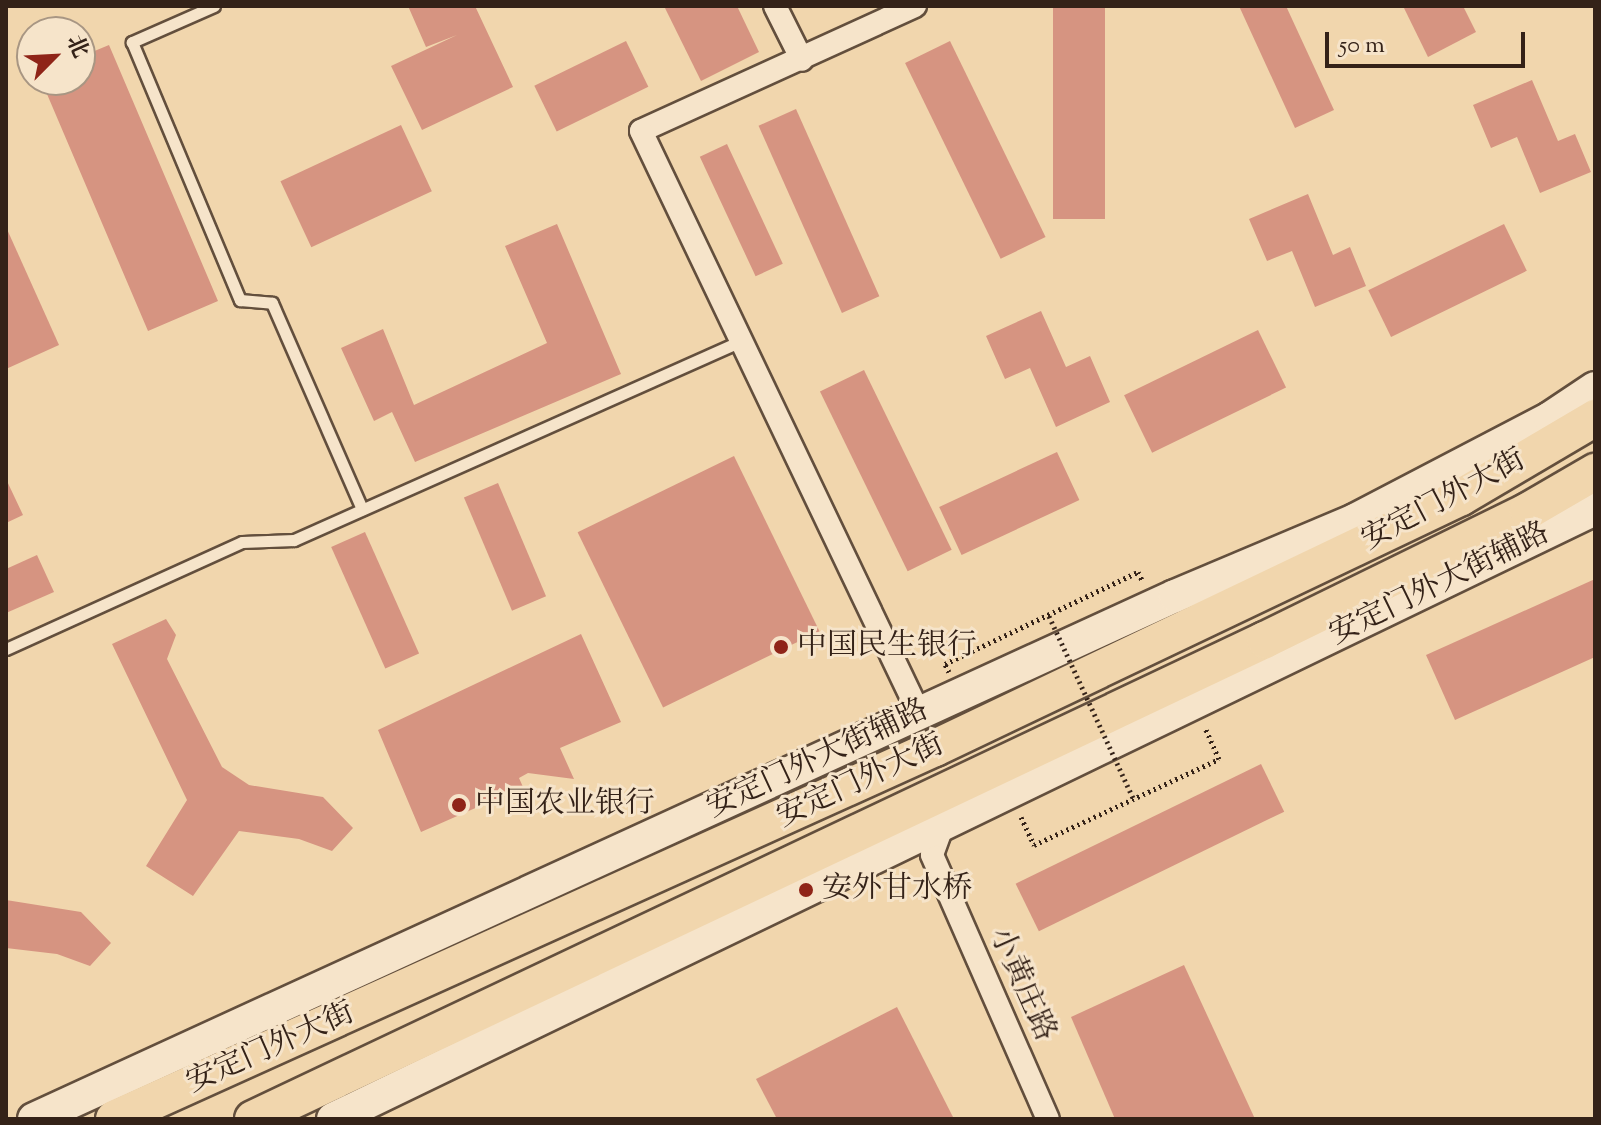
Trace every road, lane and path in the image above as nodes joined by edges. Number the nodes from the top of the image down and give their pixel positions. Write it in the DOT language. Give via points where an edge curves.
graph roads {
  1 [pos="214,6"];
  2 [pos="775,6"];
  3 [pos="915,6"];
  4 [pos="802,60"];
  5 [pos="741,341"];
  6 [pos="1595,388"];
  7 [pos="1595,418"];
  8 [pos="1595,472"];
  9 [pos="362,509"];
  10 [pos="1595,509"];
  11 [pos="1138,572"];
  12 [pos="1049,616"];
  13 [pos="6,649"];
  14 [pos="945,664"];
  15 [pos="919,713"];
  16 [pos="935,748"];
  17 [pos="1219,759"];
  18 [pos="958,785"];
  19 [pos="1134,800"];
  20 [pos="945,820"];
  21 [pos="1034,845"];
  22 [pos="34,1119"];
  23 [pos="114,1119"];
  24 [pos="253,1119"];
  25 [pos="333,1119"];
  26 [pos="1048,1119"];
  1 -- 9 [label="lane" via="132,42 240,300 272,303"];
  2 -- 4 [label="street"];
  3 -- 4 [label="street"];
  4 -- 5 [label="street" via="641,131"];
  5 -- 9 [label="lane"];
  5 -- 15 [label="street"];
  6 -- 15 [label="street, 安定门外大街辅路" via="1550,418 1355,520"];
  7 -- 16 [label="main road, 安定门外大街" via="1461,497"];
  8 -- 18 [label="main road, 安定门外大街" via="1473,538"];
  9 -- 13 [label="lane" via="294,540 242,542"];
  10 -- 20 [label="street, 安定门外大街辅路"];
  11 -- 12 [label="path"];
  12 -- 14 [label="path"];
  12 -- 19 [label="path, bridge"];
  15 -- 16 [label="street"];
  15 -- 22 [label="street, 安定门外大街辅路"];
  16 -- 23 [label="main road, 安定门外大街"];
  17 -- 19 [label="path"];
  18 -- 20 [label="street, 小黄庄路"];
  18 -- 24 [label="main road, 安定门外大街"];
  19 -- 21 [label="path"];
  20 -- 25 [label="street, 安定门外大街辅路"];
  20 -- 26 [label="street, 小黄庄路" via="932,855"];
}
